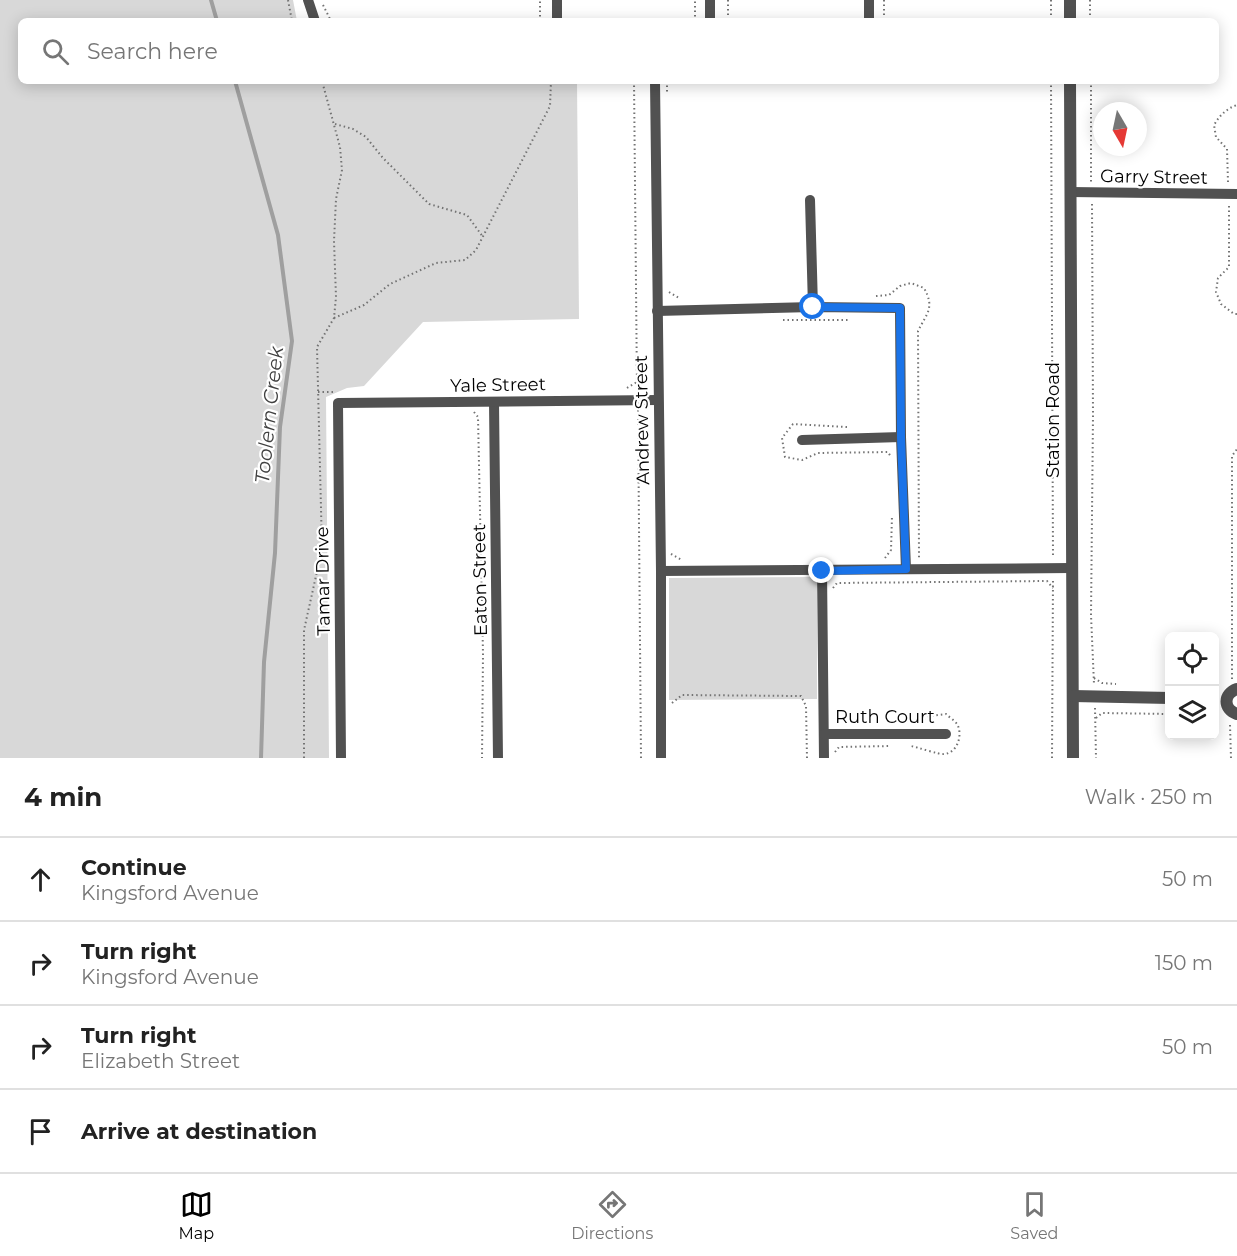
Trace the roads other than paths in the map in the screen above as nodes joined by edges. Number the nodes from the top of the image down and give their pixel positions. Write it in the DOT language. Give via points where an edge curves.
graph roads {
  1 [pos="308,0"];
  2 [pos="557,0"];
  3 [pos="710,0"];
  4 [pos="869,0"];
  5 [pos="1070,0"];
  6 [pos="314,18"];
  7 [pos="557,18"];
  8 [pos="710,18"];
  9 [pos="869,18"];
  10 [pos="1070,18"];
  11 [pos="655,84"];
  12 [pos="1070,84"];
  13 [pos="1070,192"];
  14 [pos="1233,194"];
  15 [pos="810,200"];
  16 [pos="813,307"];
  17 [pos="657,311"];
  18 [pos="658,400"];
  19 [pos="338,403"];
  20 [pos="494,407"];
  21 [pos="901,437"];
  22 [pos="802,440"];
  23 [pos="906,563"];
  24 [pos="1071,568"];
  25 [pos="661,571"];
  26 [pos="822,571"];
  27 [pos="1235,685"];
  28 [pos="1073,696"];
  29 [pos="1165,698"];
  30 [pos="1220,700"];
  31 [pos="1234,718"];
  32 [pos="824,734"];
  33 [pos="946,734"];
  34 [pos="828,756"];
  35 [pos="341,758"];
  36 [pos="498,758"];
  37 [pos="661,758"];
  38 [pos="1073,758"];
  1 -- 6 [label="street"];
  2 -- 7 [label="street"];
  3 -- 8 [label="street"];
  4 -- 9 [label="street"];
  5 -- 10 [label="street"];
  11 -- 17 [label="street, Andrew Street"];
  12 -- 13 [label="street, Station Road"];
  13 -- 14 [label="street, Garry Street"];
  13 -- 24 [label="street, Station Road"];
  15 -- 16 [label="street"];
  16 -- 17 [label="street"];
  16 -- 21 [label="street" via="900,308"];
  17 -- 18 [label="street, Andrew Street"];
  18 -- 20 [label="street, Yale Street"];
  18 -- 25 [label="street, Andrew Street"];
  19 -- 20 [label="street, Yale Street"];
  19 -- 35 [label="street, Tamar Drive"];
  20 -- 36 [label="street, Eaton Street"];
  21 -- 22 [label="street"];
  21 -- 23 [label="street"];
  23 -- 24 [label="street"];
  23 -- 26 [label="street"];
  24 -- 28 [label="street, Station Road"];
  25 -- 26 [label="street"];
  25 -- 37 [label="street, Andrew Street"];
  26 -- 32 [label="street"];
  27 -- 30 [label="street"];
  28 -- 29 [label="street"];
  28 -- 38 [label="street, Station Road"];
  30 -- 31 [label="street"];
  32 -- 33 [label="street, Ruth Court"];
  32 -- 34 [label="street"];
}
